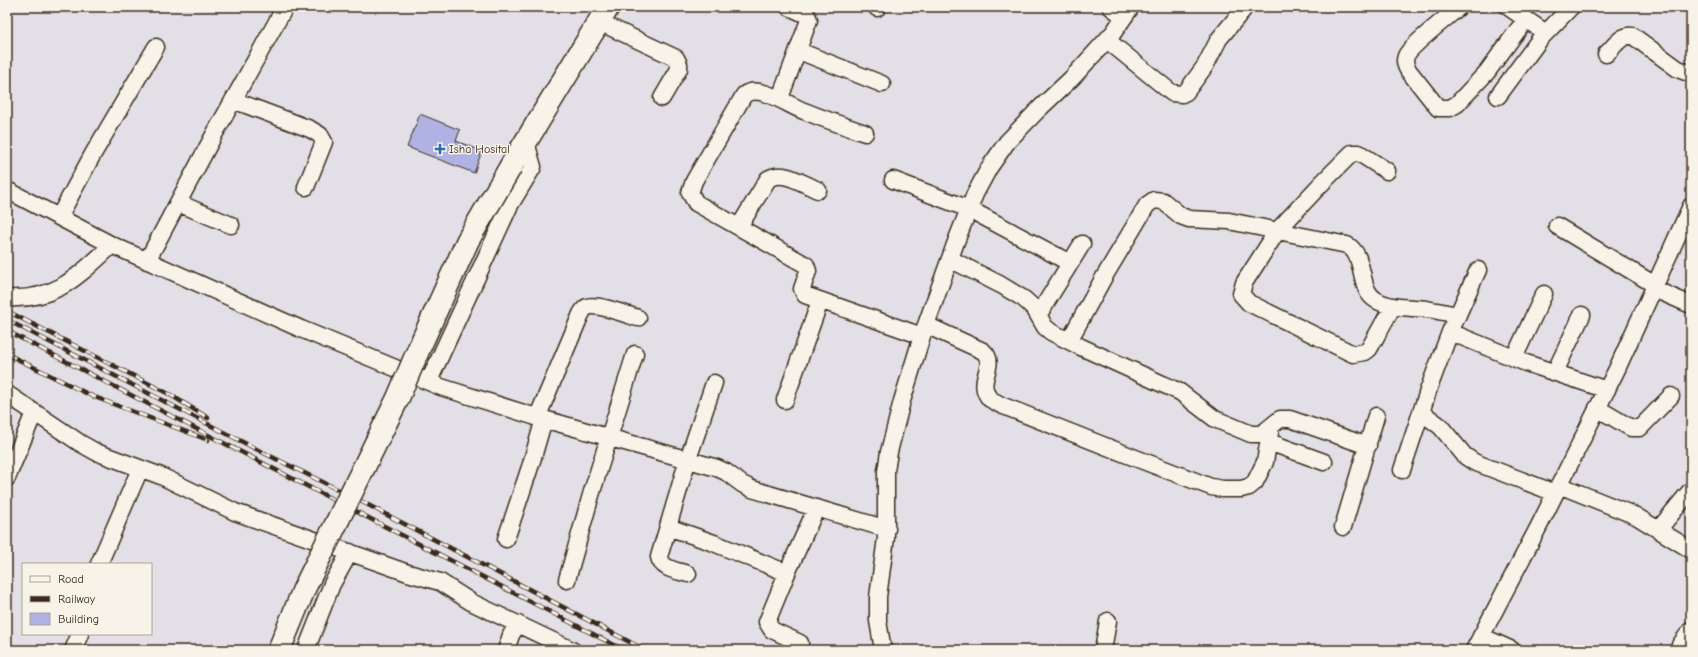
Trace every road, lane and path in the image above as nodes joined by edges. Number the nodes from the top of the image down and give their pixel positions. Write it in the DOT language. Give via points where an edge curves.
graph roads {
  1 [pos="285,7"];
  2 [pos="789,7"];
  3 [pos="1112,7"];
  4 [pos="1508,7"];
  5 [pos="1571,7"];
  6 [pos="1454,9"];
  7 [pos="1243,10"];
  8 [pos="1128,12"];
  9 [pos="603,14"];
  10 [pos="1526,19"];
  11 [pos="1546,33"];
  12 [pos="1107,40"];
  13 [pos="156,47"];
  14 [pos="799,51"];
  15 [pos="1606,54"];
  16 [pos="1691,72"];
  17 [pos="882,84"];
  18 [pos="1498,96"];
  19 [pos="662,98"];
  20 [pos="780,98"];
  21 [pos="233,100"];
  22 [pos="864,133"];
  23 [pos="526,142"];
  24 [pos="1387,171"];
  25 [pos="893,180"];
  26 [pos="306,187"];
  27 [pos="7,190"];
  28 [pos="818,190"];
  29 [pos="178,203"];
  30 [pos="1691,206"];
  31 [pos="969,210"];
  32 [pos="59,217"];
  33 [pos="231,225"];
  34 [pos="1557,226"];
  35 [pos="739,227"];
  36 [pos="1278,230"];
  37 [pos="1082,244"];
  38 [pos="112,245"];
  39 [pos="950,259"];
  40 [pos="147,261"];
  41 [pos="1070,263"];
  42 [pos="1478,270"];
  43 [pos="1654,287"];
  44 [pos="1544,294"];
  45 [pos="7,298"];
  46 [pos="820,301"];
  47 [pos="1691,305"];
  48 [pos="1393,306"];
  49 [pos="1038,314"];
  50 [pos="1458,315"];
  51 [pos="1582,315"];
  52 [pos="638,318"];
  53 [pos="924,331"];
  54 [pos="1450,332"];
  55 [pos="1069,341"];
  56 [pos="635,354"];
  57 [pos="1514,358"];
  58 [pos="1555,372"];
  59 [pos="429,382"];
  60 [pos="714,383"];
  61 [pos="1607,390"];
  62 [pos="7,394"];
  63 [pos="1671,396"];
  64 [pos="785,400"];
  65 [pos="1598,408"];
  66 [pos="34,412"];
  67 [pos="1421,412"];
  68 [pos="1376,416"];
  69 [pos="541,418"];
  70 [pos="1270,435"];
  71 [pos="610,437"];
  72 [pos="1368,446"];
  73 [pos="688,459"];
  74 [pos="1324,462"];
  75 [pos="140,468"];
  76 [pos="1402,470"];
  77 [pos="7,478"];
  78 [pos="1557,489"];
  79 [pos="1691,490"];
  80 [pos="816,509"];
  81 [pos="668,527"];
  82 [pos="1344,527"];
  83 [pos="887,529"];
  84 [pos="1659,529"];
  85 [pos="506,539"];
  86 [pos="1691,550"];
  87 [pos="350,552"];
  88 [pos="99,563"];
  89 [pos="787,573"];
  90 [pos="688,574"];
  91 [pos="567,580"];
  92 [pos="1108,621"];
  93 [pos="518,624"];
  94 [pos="1691,630"];
  95 [pos="80,635"];
  96 [pos="1481,636"];
  97 [pos="800,643"];
  98 [pos="73,650"];
  99 [pos="279,650"];
  100 [pos="306,650"];
  101 [pos="506,650"];
  102 [pos="572,650"];
  103 [pos="883,650"];
  104 [pos="1103,650"];
  105 [pos="1474,650"];
  106 [pos="1512,650"];
  107 [pos="1679,650"];
  1 -- 21 [label="street"];
  2 -- 14 [label="street" via="807,15 809,20"];
  3 -- 8 [label="street"];
  4 -- 10 [label="street"];
  5 -- 11 [label="street"];
  6 -- 10 [label="street" via="1410,49 1405,59 1412,76 1438,108 1444,109 1456,104 1488,72"];
  7 -- 12 [label="street" via="1219,39 1205,66 1182,94 1172,93"];
  8 -- 12 [label="street"];
  9 -- 19 [label="street" via="676,58 680,64"];
  9 -- 23 [label="highway"];
  10 -- 11 [label="street"];
  11 -- 18 [label="street"];
  12 -- 31 [label="street" via="1007,142 989,168"];
  13 -- 32 [label="street"];
  14 -- 17 [label="street"];
  14 -- 20 [label="street"];
  15 -- 16 [label="street" via="1623,37 1633,36 1678,69"];
  20 -- 22 [label="street" via="802,111"];
  20 -- 35 [label="street" via="752,92 744,95 691,187 690,193 696,203"];
  21 -- 26 [label="street" via="310,129 323,138 324,142"];
  21 -- 29 [label="street"];
  23 -- 59 [label="street" via="533,167 510,205"];
  23 -- 99 [label="highway, bridge" via="468,240 398,398 304,589"];
  24 -- 36 [label="street" via="1359,153 1352,154"];
  25 -- 31 [label="street"];
  27 -- 32 [label="street"];
  28 -- 35 [label="street" via="782,175 772,176"];
  29 -- 33 [label="street"];
  29 -- 40 [label="street"];
  30 -- 43 [label="street"];
  31 -- 39 [label="street"];
  31 -- 41 [label="street"];
  32 -- 38 [label="street"];
  34 -- 43 [label="street"];
  35 -- 46 [label="street" via="806,265 808,271 802,286 803,293"];
  36 -- 48 [label="street" via="1347,245 1354,249 1370,293 1375,300"];
  36 -- 48 [label="street" via="1244,283 1241,294 1249,303 1353,354 1365,352 1372,345"];
  36 -- 55 [label="street" via="1219,220 1189,219 1181,216 1163,201 1154,200 1143,211"];
  37 -- 41 [label="street"];
  38 -- 40 [label="street"];
  38 -- 45 [label="street" via="74,279 58,289 21,299"];
  39 -- 49 [label="street" via="1024,299"];
  39 -- 53 [label="street"];
  40 -- 59 [label="street" via="301,330"];
  41 -- 49 [label="street"];
  42 -- 50 [label="street"];
  43 -- 47 [label="street"];
  43 -- 61 [label="street"];
  44 -- 57 [label="street"];
  46 -- 53 [label="street"];
  46 -- 64 [label="street"];
  48 -- 50 [label="street"];
  49 -- 55 [label="street" via="1045,327"];
  50 -- 54 [label="street"];
  51 -- 58 [label="street"];
  52 -- 69 [label="street" via="597,306 585,308"];
  53 -- 70 [label="street" via="987,354 989,365 984,389 990,399 1211,487 1241,489 1255,482 1265,462"];
  53 -- 83 [label="street" via="889,452 886,471"];
  54 -- 57 [label="street"];
  54 -- 67 [label="street"];
  55 -- 70 [label="street" via="1180,392 1215,419 1251,434 1264,432"];
  56 -- 71 [label="street"];
  57 -- 58 [label="street"];
  58 -- 61 [label="street"];
  59 -- 69 [label="street"];
  60 -- 73 [label="street"];
  61 -- 65 [label="street"];
  62 -- 66 [label="street"];
  63 -- 65 [label="street" via="1640,428 1630,428"];
  65 -- 78 [label="street"];
  66 -- 75 [label="street" via="96,452"];
  66 -- 77 [label="street"];
  67 -- 76 [label="street"];
  67 -- 78 [label="street" via="1440,426 1465,456 1474,462"];
  68 -- 72 [label="street"];
  69 -- 71 [label="street"];
  69 -- 85 [label="street" via="532,464"];
  70 -- 72 [label="street" via="1280,419 1290,419"];
  70 -- 74 [label="street"];
  71 -- 73 [label="street"];
  71 -- 91 [label="street"];
  72 -- 82 [label="street"];
  73 -- 80 [label="street" via="726,472 752,489"];
  73 -- 81 [label="street"];
  75 -- 87 [label="street" via="235,512"];
  75 -- 88 [label="street"];
  78 -- 84 [label="street" via="1636,516"];
  78 -- 96 [label="street"];
  79 -- 84 [label="street"];
  80 -- 83 [label="street"];
  80 -- 89 [label="street"];
  81 -- 89 [label="street"];
  81 -- 90 [label="street" via="660,552 660,562"];
  83 -- 103 [label="street" via="878,597 878,621"];
  84 -- 86 [label="street"];
  87 -- 93 [label="street" via="440,582 471,602"];
  87 -- 100 [label="street" via="332,584"];
  89 -- 97 [label="street" via="767,622 772,630"];
  92 -- 104 [label="street"];
  93 -- 101 [label="street"];
  93 -- 102 [label="street"];
  94 -- 107 [label="street"];
  95 -- 98 [label="street"];
  96 -- 105 [label="street"];
  96 -- 106 [label="street"];
}
